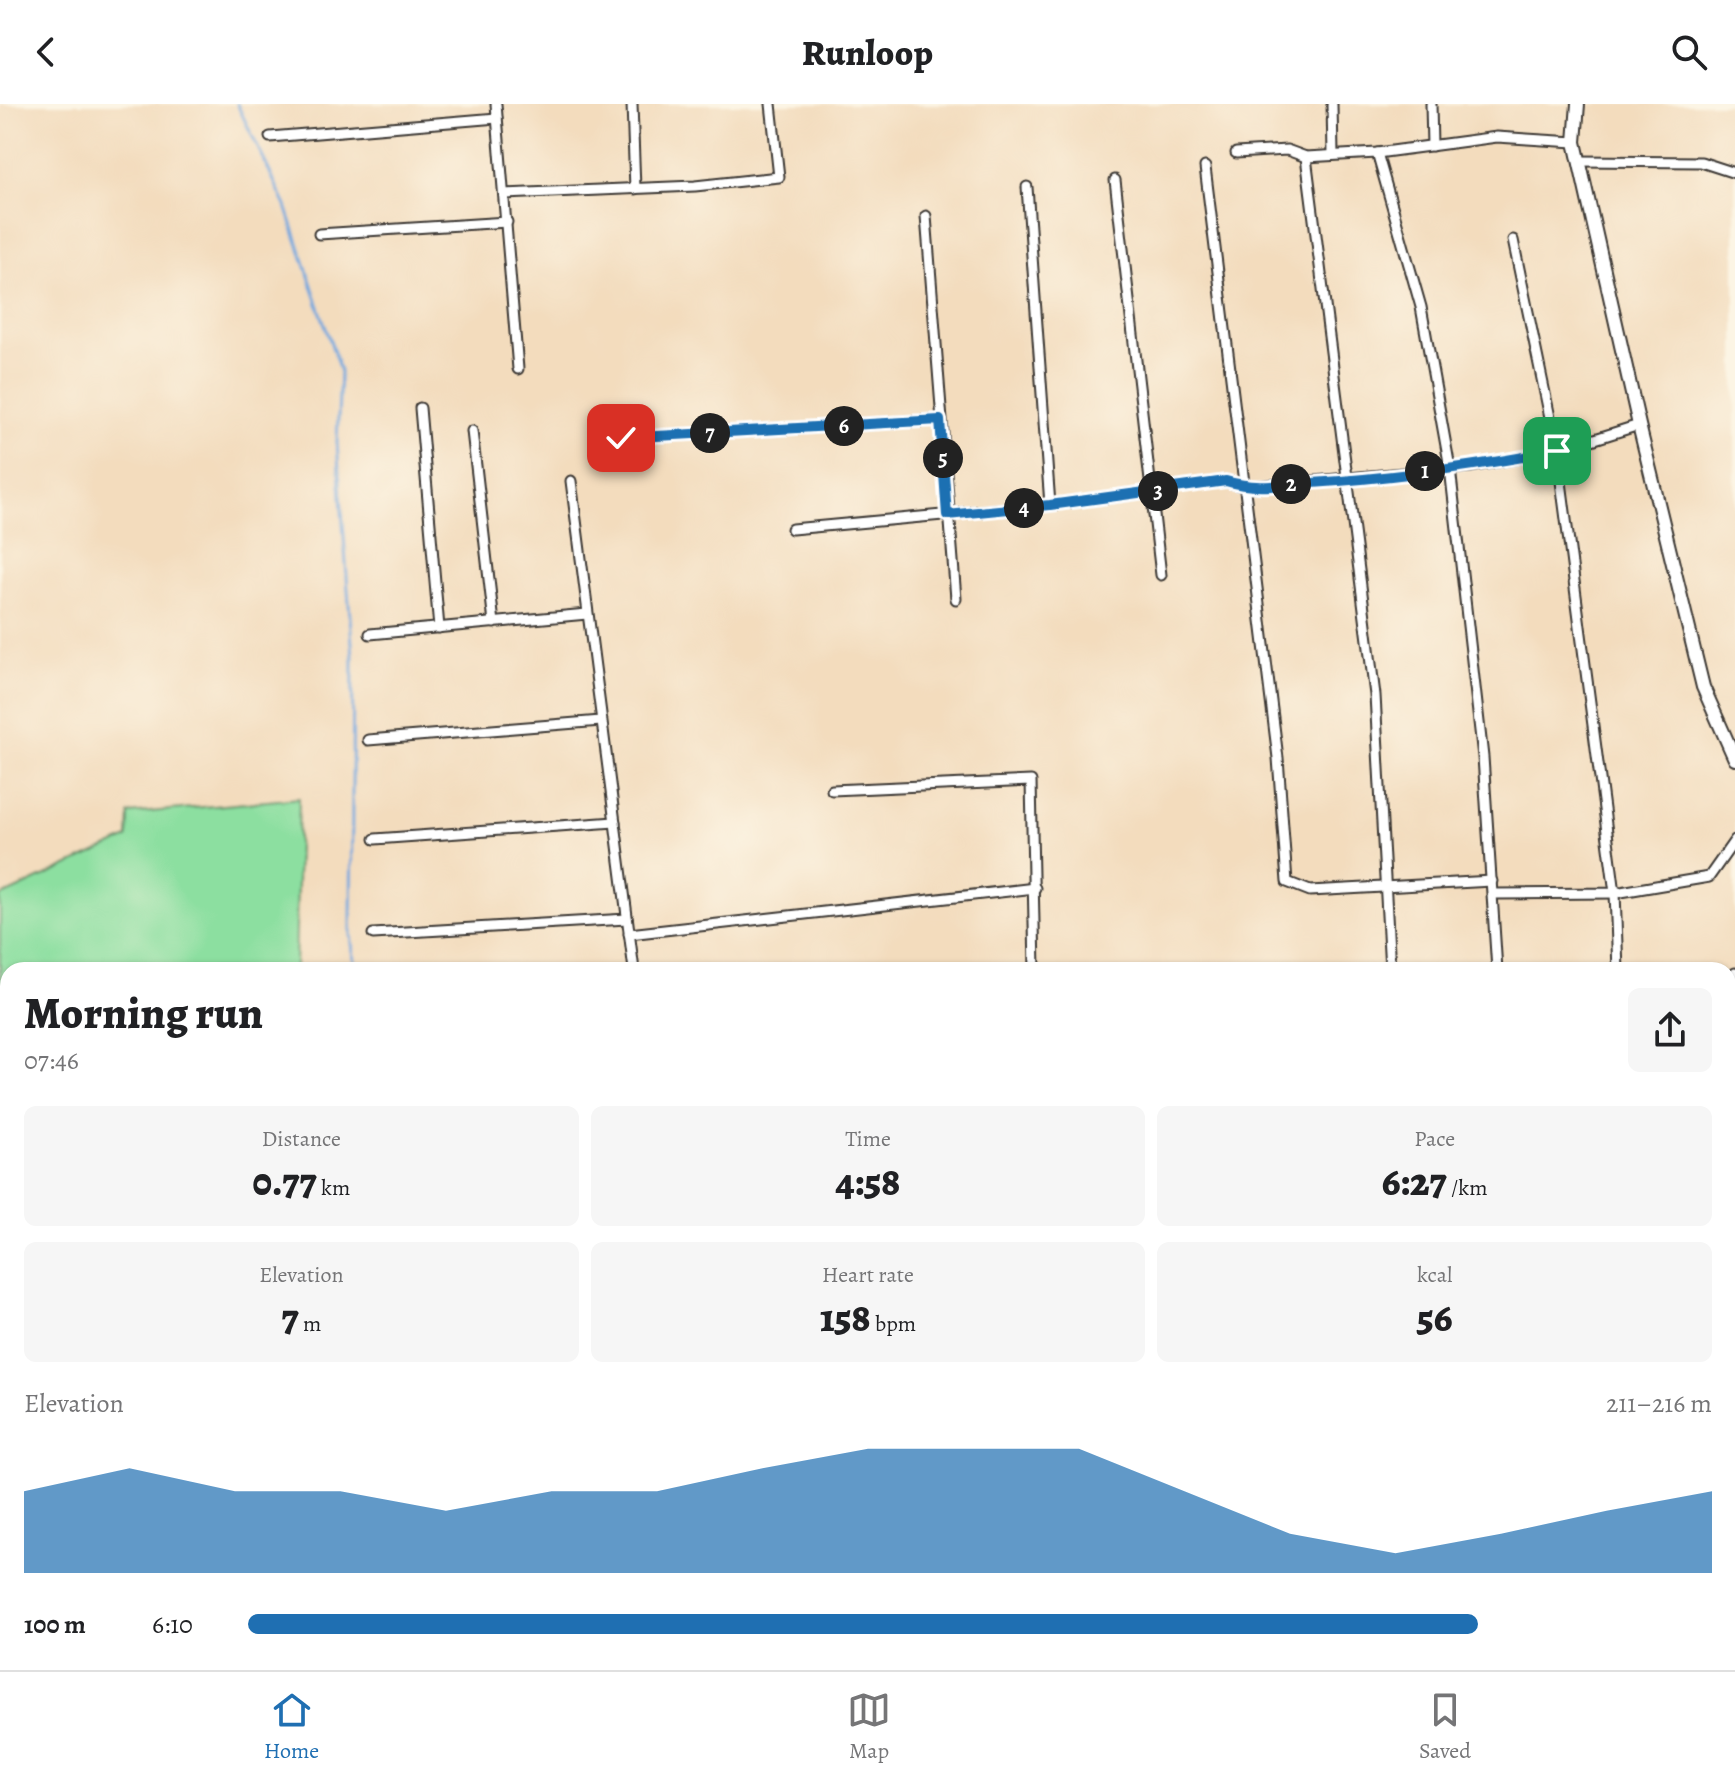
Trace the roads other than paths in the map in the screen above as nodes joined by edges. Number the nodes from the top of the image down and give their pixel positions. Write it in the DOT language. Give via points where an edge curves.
graph roads {
  1 [pos="496,104"];
  2 [pos="632,104"];
  3 [pos="771,104"];
  4 [pos="1332,104"];
  5 [pos="1431,104"];
  6 [pos="1578,104"];
  7 [pos="497,118"];
  8 [pos="270,137"];
  9 [pos="1575,142"];
  10 [pos="1432,146"];
  11 [pos="1236,153"];
  12 [pos="1377,153"];
  13 [pos="1333,155"];
  14 [pos="1306,157"];
  15 [pos="1579,161"];
  16 [pos="1205,167"];
  17 [pos="1735,173"];
  18 [pos="1115,180"];
  19 [pos="1027,187"];
  20 [pos="635,189"];
  21 [pos="504,194"];
  22 [pos="926,216"];
  23 [pos="507,222"];
  24 [pos="319,234"];
  25 [pos="1513,240"];
  26 [pos="518,369"];
  27 [pos="420,408"];
  28 [pos="940,420"];
  29 [pos="1639,425"];
  30 [pos="472,431"];
  31 [pos="621,438"];
  32 [pos="1557,451"];
  33 [pos="1450,468"];
  34 [pos="1347,480"];
  35 [pos="571,481"];
  36 [pos="1246,487"];
  37 [pos="1149,492"];
  38 [pos="1050,505"];
  39 [pos="947,515"];
  40 [pos="792,529"];
  41 [pos="1161,575"];
  42 [pos="956,599"];
  43 [pos="587,614"];
  44 [pos="494,623"];
  45 [pos="439,628"];
  46 [pos="370,634"];
  47 [pos="601,721"];
  48 [pos="368,740"];
  49 [pos="1735,759"];
  50 [pos="832,790"];
  51 [pos="615,822"];
  52 [pos="375,839"];
  53 [pos="1735,840"];
  54 [pos="1492,881"];
  55 [pos="1385,887"];
  56 [pos="1035,888"];
  57 [pos="1615,893"];
  58 [pos="1493,894"];
  59 [pos="627,919"];
  60 [pos="373,934"];
  61 [pos="629,934"];
  62 [pos="633,962"];
  63 [pos="1035,962"];
  64 [pos="1390,962"];
  65 [pos="1497,962"];
  66 [pos="1618,962"];
  1 -- 7 [label="street"];
  2 -- 20 [label="street"];
  3 -- 20 [label="street" via="779,177"];
  4 -- 13 [label="street"];
  5 -- 10 [label="street"];
  6 -- 9 [label="street"];
  7 -- 8 [label="street"];
  7 -- 21 [label="street"];
  9 -- 10 [label="street" via="1497,137"];
  9 -- 15 [label="street"];
  10 -- 12 [label="street"];
  11 -- 14 [label="street" via="1287,150"];
  12 -- 13 [label="street"];
  12 -- 33 [label="street" via="1421,307"];
  13 -- 14 [label="street"];
  14 -- 34 [label="street"];
  15 -- 17 [label="street" via="1701,162"];
  15 -- 29 [label="street"];
  16 -- 36 [label="street"];
  18 -- 37 [label="street"];
  19 -- 38 [label="street"];
  20 -- 21 [label="street"];
  21 -- 23 [label="street"];
  22 -- 28 [label="street"];
  23 -- 24 [label="street"];
  23 -- 26 [label="street"];
  25 -- 32 [label="street"];
  27 -- 45 [label="street"];
  28 -- 31 [label="street"];
  28 -- 39 [label="street"];
  29 -- 32 [label="street"];
  29 -- 49 [label="street" via="1703,687"];
  30 -- 44 [label="street"];
  32 -- 33 [label="street"];
  32 -- 57 [label="street"];
  33 -- 34 [label="street"];
  33 -- 54 [label="street"];
  34 -- 36 [label="street"];
  34 -- 55 [label="street" via="1375,695"];
  35 -- 43 [label="street"];
  36 -- 37 [label="street" via="1226,481"];
  36 -- 55 [label="street" via="1287,882 1310,891"];
  37 -- 38 [label="street"];
  37 -- 41 [label="street"];
  38 -- 39 [label="street"];
  39 -- 40 [label="street"];
  39 -- 42 [label="street"];
  43 -- 44 [label="street"];
  43 -- 47 [label="street"];
  44 -- 45 [label="street"];
  45 -- 46 [label="street"];
  47 -- 48 [label="street"];
  47 -- 51 [label="street"];
  50 -- 56 [label="street" via="1031,781"];
  51 -- 52 [label="street"];
  51 -- 59 [label="street"];
  53 -- 57 [label="street" via="1709,877"];
  54 -- 55 [label="street"];
  54 -- 58 [label="street"];
  55 -- 64 [label="street"];
  56 -- 61 [label="street"];
  56 -- 63 [label="street"];
  57 -- 58 [label="street"];
  57 -- 66 [label="street"];
  58 -- 65 [label="street"];
  59 -- 60 [label="street"];
  59 -- 61 [label="street"];
  61 -- 62 [label="street"];
}
